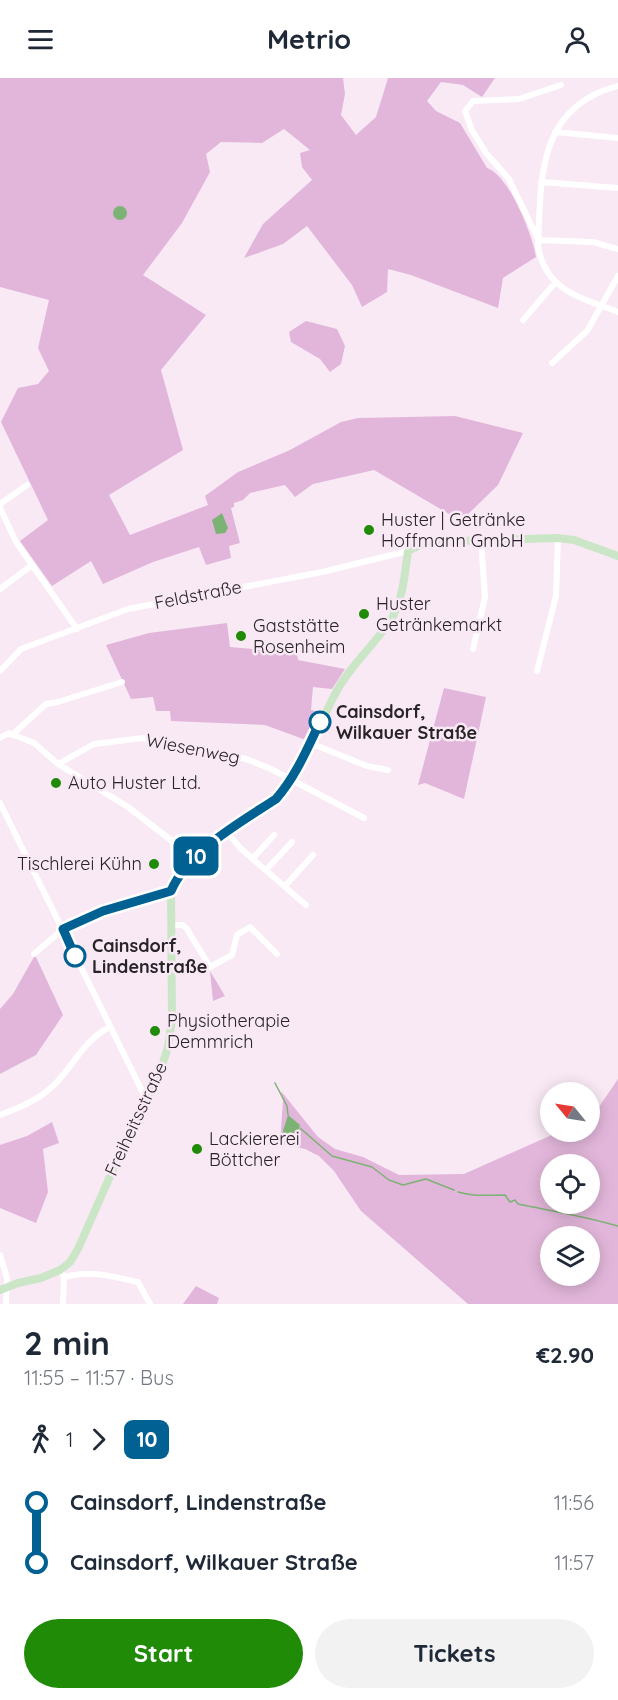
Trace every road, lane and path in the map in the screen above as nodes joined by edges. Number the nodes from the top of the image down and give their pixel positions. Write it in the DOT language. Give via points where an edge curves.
graph roads {
  1 [pos="561,85"];
  2 [pos="618,86"];
  3 [pos="555,132"];
  4 [pos="618,138"];
  5 [pos="542,182"];
  6 [pos="618,188"];
  7 [pos="538,240"];
  8 [pos="618,249"];
  9 [pos="618,276"];
  10 [pos="555,283"];
  11 [pos="601,307"];
  12 [pos="618,312"];
  13 [pos="524,320"];
  14 [pos="552,363"];
  15 [pos="27,485"];
  16 [pos="0,506"];
  17 [pos="558,538"];
  18 [pos="481,541"];
  19 [pos="408,551"];
  20 [pos="618,556"];
  21 [pos="32,565"];
  22 [pos="0,590"];
  23 [pos="76,629"];
  24 [pos="473,649"];
  25 [pos="0,671"];
  26 [pos="537,671"];
  27 [pos="122,682"];
  28 [pos="12,735"];
  29 [pos="0,738"];
  30 [pos="310,742"];
  31 [pos="0,745"];
  32 [pos="58,764"];
  33 [pos="388,770"];
  34 [pos="293,780"];
  35 [pos="0,803"];
  36 [pos="364,818"];
  37 [pos="228,833"];
  38 [pos="274,835"];
  39 [pos="292,842"];
  40 [pos="313,855"];
  41 [pos="254,857"];
  42 [pos="190,861"];
  43 [pos="267,869"];
  44 [pos="285,886"];
  45 [pos="171,891"];
  46 [pos="306,905"];
  47 [pos="171,925"];
  48 [pos="63,929"];
  49 [pos="34,954"];
  50 [pos="277,954"];
  51 [pos="110,1027"];
  52 [pos="146,1099"];
  53 [pos="0,1115"];
  54 [pos="0,1255"];
  55 [pos="62,1273"];
  56 [pos="3,1289"];
  57 [pos="6,1304"];
  58 [pos="63,1304"];
  59 [pos="150,1304"];
  1 -- 7 [label="street" via="519,99 473,101 465,111 486,153 509,179"];
  2 -- 3 [label="street" via="605,89 577,106"];
  3 -- 4 [label="street"];
  3 -- 5 [label="street" via="543,163"];
  5 -- 6 [label="street"];
  5 -- 7 [label="street"];
  7 -- 8 [label="street" via="593,242"];
  7 -- 10 [label="street" via="540,258"];
  9 -- 11 [label="street"];
  10 -- 11 [label="street" via="565,292"];
  10 -- 13 [label="street"];
  11 -- 12 [label="street"];
  11 -- 14 [label="street" via="587,331"];
  15 -- 16 [label="street"];
  16 -- 21 [label="street" via="16,542"];
  17 -- 18 [label="street"];
  17 -- 20 [label="street"];
  17 -- 26 [label="street" via="556,596"];
  18 -- 19 [label="street" via="427,542"];
  18 -- 24 [label="street" via="485,597"];
  19 -- 23 [label="street, Feldstraße" via="332,570 128,609"];
  19 -- 30 [label="street" via="392,617 338,687"];
  21 -- 22 [label="street"];
  21 -- 23 [label="street"];
  23 -- 25 [label="street, Feldstraße" via="21,649"];
  27 -- 28 [label="street" via="46,704"];
  28 -- 29 [label="street"];
  28 -- 32 [label="street" via="34,743"];
  29 -- 31 [label="street"];
  30 -- 33 [label="street" via="367,766"];
  30 -- 34 [label="street"];
  32 -- 34 [label="street, Wiesenweg" via="94,744 143,738 246,759"];
  32 -- 42 [label="street" via="159,829"];
  34 -- 36 [label="street, Wiesenweg"];
  34 -- 37 [label="street" via="276,799"];
  35 -- 48 [label="street"];
  37 -- 41 [label="street"];
  37 -- 42 [label="street"];
  38 -- 41 [label="street"];
  39 -- 43 [label="street"];
  40 -- 44 [label="street"];
  41 -- 43 [label="street"];
  42 -- 45 [label="street"];
  43 -- 44 [label="street"];
  44 -- 46 [label="street"];
  45 -- 47 [label="street, Freiheitsstraße"];
  45 -- 48 [label="street" via="103,911"];
  47 -- 50 [label="street" via="187,929 210,967 232,955 237,935 250,927"];
  47 -- 52 [label="street, Freiheitsstraße" via="172,1020 161,1069"];
  48 -- 49 [label="street"];
  48 -- 51 [label="street"];
  51 -- 52 [label="street"];
  51 -- 53 [label="street" via="88,1040 51,1087 36,1099"];
  52 -- 55 [label="street, Freiheitsstraße" via="78,1249"];
  54 -- 56 [label="street" via="7,1278"];
  55 -- 56 [label="street"];
  55 -- 58 [label="street"];
  55 -- 59 [label="street" via="97,1271 138,1282"];
  56 -- 57 [label="street"];
}
